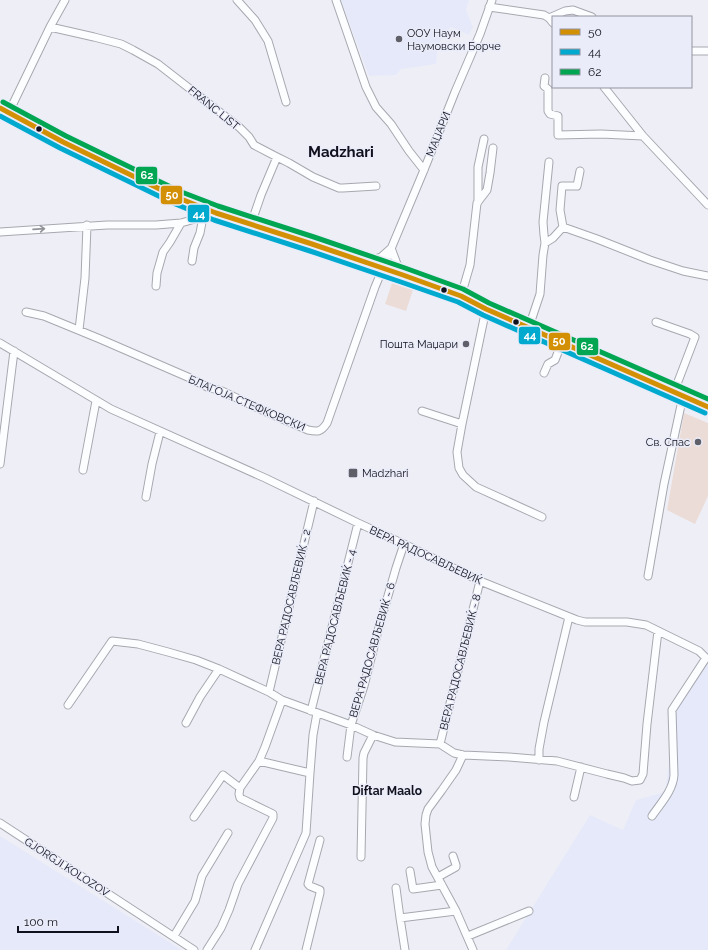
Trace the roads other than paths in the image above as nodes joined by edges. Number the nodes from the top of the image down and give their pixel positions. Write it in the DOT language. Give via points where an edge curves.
graph roads {
  1 [pos="66,0"];
  2 [pos="237,0"];
  3 [pos="336,0"];
  4 [pos="491,4"];
  5 [pos="558,16"];
  6 [pos="589,16"];
  7 [pos="551,21"];
  8 [pos="50,27"];
  9 [pos="692,51"];
  10 [pos="708,51"];
  11 [pos="545,78"];
  12 [pos="605,88"];
  13 [pos="286,102"];
  14 [pos="4,110"];
  15 [pos="643,136"];
  16 [pos="484,139"];
  17 [pos="493,148"];
  18 [pos="277,158"];
  19 [pos="549,162"];
  20 [pos="424,170"];
  21 [pos="580,171"];
  22 [pos="376,186"];
  23 [pos="478,202"];
  24 [pos="708,205"];
  25 [pos="216,213"];
  26 [pos="203,217"];
  27 [pos="181,223"];
  28 [pos="251,224"];
  29 [pos="87,225"];
  30 [pos="563,227"];
  31 [pos="0,232"];
  32 [pos="545,243"];
  33 [pos="391,247"];
  34 [pos="192,261"];
  35 [pos="367,262"];
  36 [pos="383,268"];
  37 [pos="403,274"];
  38 [pos="708,276"];
  39 [pos="156,286"];
  40 [pos="460,296"];
  41 [pos="486,309"];
  42 [pos="26,312"];
  43 [pos="656,322"];
  44 [pos="529,327"];
  45 [pos="79,330"];
  46 [pos="562,342"];
  47 [pos="0,343"];
  48 [pos="14,351"];
  49 [pos="544,373"];
  50 [pos="674,392"];
  51 [pos="683,396"];
  52 [pos="96,401"];
  53 [pos="708,407"];
  54 [pos="422,411"];
  55 [pos="462,424"];
  56 [pos="160,432"];
  57 [pos="0,464"];
  58 [pos="83,470"];
  59 [pos="146,497"];
  60 [pos="314,501"];
  61 [pos="542,516"];
  62 [pos="358,523"];
  63 [pos="404,544"];
  64 [pos="648,576"];
  65 [pos="480,581"];
  66 [pos="569,616"];
  67 [pos="658,632"];
  68 [pos="219,669"];
  69 [pos="269,692"];
  70 [pos="282,700"];
  71 [pos="68,706"];
  72 [pos="314,712"];
  73 [pos="186,723"];
  74 [pos="351,725"];
  75 [pos="373,735"];
  76 [pos="440,744"];
  77 [pos="463,755"];
  78 [pos="347,757"];
  79 [pos="539,760"];
  80 [pos="258,761"];
  81 [pos="581,767"];
  82 [pos="310,773"];
  83 [pos="240,788"];
  84 [pos="574,796"];
  85 [pos="652,816"];
  86 [pos="194,817"];
  87 [pos="0,823"];
  88 [pos="228,833"];
  89 [pos="320,840"];
  90 [pos="453,856"];
  91 [pos="361,857"];
  92 [pos="410,871"];
  93 [pos="438,877"];
  94 [pos="442,885"];
  95 [pos="396,888"];
  96 [pos="456,911"];
  97 [pos="529,911"];
  98 [pos="400,918"];
  99 [pos="174,936"];
  100 [pos="468,936"];
  101 [pos="194,950"];
  102 [pos="207,950"];
  103 [pos="255,950"];
  104 [pos="306,950"];
  105 [pos="405,950"];
  106 [pos="473,950"];
  1 -- 8 [label="street"];
  2 -- 13 [label="street" via="255,20 268,41"];
  3 -- 20 [label="street" via="366,87 376,107"];
  4 -- 7 [label="street" via="544,15"];
  4 -- 20 [label="street, МАЏАРИ"];
  5 -- 6 [label="street" via="565,11 573,10"];
  8 -- 14 [label="street"];
  8 -- 18 [label="street, FRANC LIST" via="121,44 139,53 158,64 239,127 254,145"];
  9 -- 10 [label="street"];
  11 -- 15 [label="street" via="548,111 558,116 558,135"];
  12 -- 15 [label="street"];
  14 -- 25 [label="main road" via="148,184"];
  15 -- 24 [label="street"];
  16 -- 23 [label="street" via="478,167"];
  17 -- 23 [label="street" via="487,190"];
  18 -- 22 [label="street, FRANC LIST" via="339,188"];
  18 -- 28 [label="street"];
  19 -- 32 [label="street" via="543,222"];
  20 -- 33 [label="street, МАЏАРИ"];
  21 -- 30 [label="street" via="577,186 562,186 560,210"];
  23 -- 40 [label="street" via="470,265"];
  25 -- 26 [label="street"];
  25 -- 28 [label="main road"];
  26 -- 27 [label="street"];
  26 -- 34 [label="street"];
  27 -- 29 [label="street"];
  27 -- 39 [label="street" via="163,252 156,272"];
  28 -- 35 [label="main road"];
  31 -- 29 [label="street, one-way"];
  29 -- 45 [label="street" via="85,278"];
  30 -- 32 [label="street"];
  30 -- 38 [label="street" via="650,260"];
  32 -- 44 [label="street" via="540,294"];
  33 -- 35 [label="street" via="383,255"];
  33 -- 36 [label="street, МАЏАРИ"];
  33 -- 37 [label="street"];
  35 -- 36 [label="main road"];
  36 -- 37 [label="main road"];
  36 -- 45 [label="street, БЛАГОЈА СТЕФКОВСКИ" via="327,423 324,428 316,431 308,430 222,391 207,387"];
  37 -- 40 [label="main road"];
  40 -- 41 [label="main road"];
  41 -- 44 [label="main road"];
  41 -- 55 [label="street"];
  42 -- 45 [label="street, БЛАГОЈА СТЕФКОВСКИ" via="44,316"];
  43 -- 50 [label="street" via="695,337"];
  44 -- 46 [label="main road"];
  46 -- 49 [label="street" via="555,360 548,364"];
  46 -- 50 [label="main road"];
  47 -- 48 [label="street, ВЕРА РАДОСАВЉЕВИЌ"];
  48 -- 52 [label="street, ВЕРА РАДОСАВЉЕВИЌ"];
  48 -- 57 [label="street"];
  50 -- 51 [label="main road"];
  51 -- 53 [label="main road"];
  51 -- 64 [label="street"];
  52 -- 56 [label="street, ВЕРА РАДОСАВЉЕВИЌ"];
  52 -- 58 [label="street"];
  54 -- 55 [label="street"];
  55 -- 61 [label="street" via="457,452 459,468 463,475 476,487"];
  56 -- 59 [label="street"];
  56 -- 60 [label="street, ВЕРА РАДОСАВЉЕВИЌ"];
  60 -- 62 [label="street, ВЕРА РАДОСАВЉЕВИЌ"];
  60 -- 69 [label="street, ВЕРА РАДОСАВЉЕВИЌ - 2"];
  62 -- 63 [label="street, ВЕРА РАДОСАВЉЕВИЌ"];
  62 -- 72 [label="street, ВЕРА РАДОСАВЉЕВИЌ - 4"];
  63 -- 65 [label="street, ВЕРА РАДОСАВЉЕВИЌ"];
  63 -- 74 [label="street, ВЕРА РАДОСАВЉЕВИЌ - 6"];
  65 -- 66 [label="street, ВЕРА РАДОСАВЉЕВИЌ"];
  65 -- 76 [label="street, ВЕРА РАДОСАВЉЕВИЌ - 8"];
  66 -- 67 [label="street, ВЕРА РАДОСАВЉЕВИЌ" via="585,622 627,622 646,625"];
  66 -- 79 [label="street" via="544,722"];
  67 -- 81 [label="street" via="642,777 640,780 632,781"];
  67 -- 85 [label="street, ВЕРА РАДОСАВЉЕВИЌ" via="706,658 672,710 674,782"];
  68 -- 69 [label="street"];
  68 -- 71 [label="street" via="168,652 112,640"];
  68 -- 73 [label="street"];
  69 -- 70 [label="street"];
  70 -- 72 [label="street"];
  70 -- 80 [label="street"];
  72 -- 74 [label="street"];
  72 -- 82 [label="street, ВЕРА РАДОСАВЉЕВИЌ - 4"];
  74 -- 75 [label="street"];
  74 -- 78 [label="street, ВЕРА РАДОСАВЉЕВИЌ - 6"];
  75 -- 76 [label="street" via="395,742"];
  75 -- 91 [label="street" via="362,758"];
  76 -- 77 [label="street" via="454,753"];
  77 -- 79 [label="street"];
  77 -- 93 [label="street" via="426,816 428,852"];
  79 -- 81 [label="street"];
  80 -- 82 [label="street"];
  80 -- 83 [label="street"];
  81 -- 84 [label="street"];
  82 -- 103 [label="street, ВЕРА РАДОСАВЉЕВИЌ - 4" via="306,833"];
  83 -- 86 [label="street" via="224,775"];
  83 -- 102 [label="street" via="240,798 273,814 273,818 238,884 221,928"];
  87 -- 99 [label="street, GJORGJI KOLOZOV"];
  88 -- 99 [label="street" via="202,876 195,901"];
  89 -- 104 [label="street" via="308,884 320,890 320,894"];
  90 -- 93 [label="street" via="456,867"];
  92 -- 94 [label="street" via="413,889"];
  93 -- 94 [label="street"];
  94 -- 96 [label="street"];
  95 -- 98 [label="street"];
  96 -- 98 [label="street"];
  96 -- 100 [label="street"];
  97 -- 100 [label="street"];
  98 -- 105 [label="street"];
  99 -- 101 [label="street, GJORGJI KOLOZOV"];
  100 -- 106 [label="street"];
}
